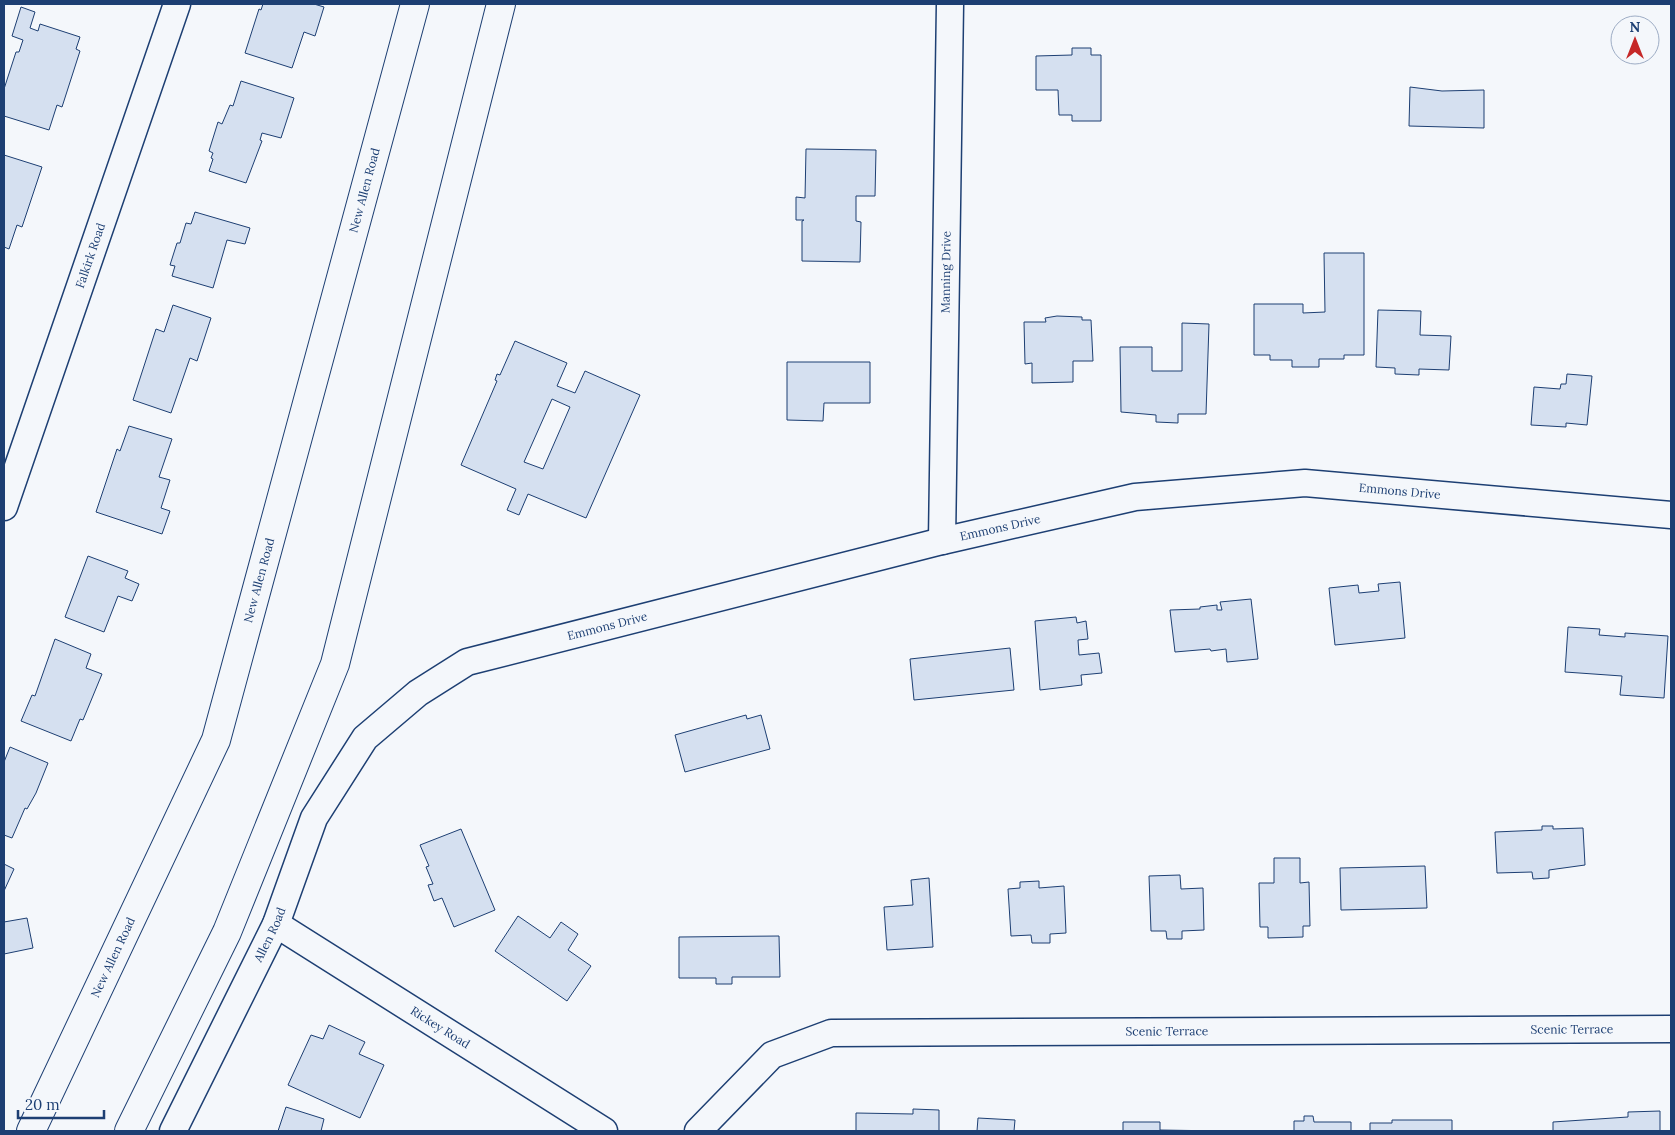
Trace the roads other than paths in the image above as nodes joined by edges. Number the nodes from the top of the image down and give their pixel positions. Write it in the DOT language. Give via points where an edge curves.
graph roads {
  1 [pos="177,4"];
  2 [pos="415,4"];
  3 [pos="501,4"];
  4 [pos="950,4"];
  5 [pos="4,507"];
  6 [pos="1671,516"];
  7 [pos="942,541"];
  8 [pos="365,738"];
  9 [pos="276,924"];
  10 [pos="1671,1029"];
  11 [pos="31,1131"];
  12 [pos="129,1131"];
  13 [pos="173,1131"];
  14 [pos="604,1131"];
  15 [pos="698,1131"];
  1 -- 5 [label="street, Falkirk Road"];
  2 -- 11 [label="main road, New Allen Road" via="216,740"];
  3 -- 12 [label="main road" via="335,664 228,932"];
  4 -- 7 [label="street, Manning Drive"];
  6 -- 7 [label="street, Emmons Drive" via="1305,483 1135,496"];
  7 -- 8 [label="street, Emmons Drive" via="467,662 418,693"];
  8 -- 9 [label="street, Allen Road" via="314,818"];
  9 -- 13 [label="street, Allen Road"];
  9 -- 14 [label="street, Rickey Road"];
  10 -- 15 [label="street, Scenic Terrace" via="830,1033 772,1055"];
}
